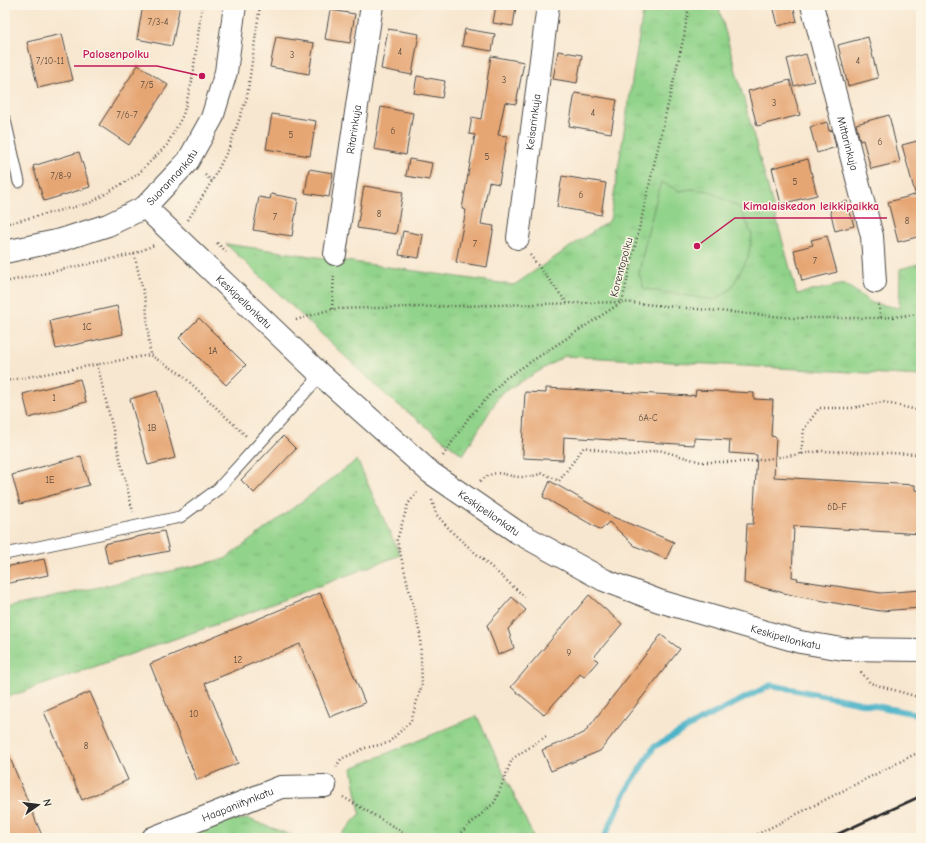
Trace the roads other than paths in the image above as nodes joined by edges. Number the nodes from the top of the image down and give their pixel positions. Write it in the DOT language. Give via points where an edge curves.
graph roads {
  1 [pos="235,5"];
  2 [pos="372,5"];
  3 [pos="548,5"];
  4 [pos="812,5"];
  5 [pos="5,120"];
  6 [pos="19,182"];
  7 [pos="145,207"];
  8 [pos="518,238"];
  9 [pos="5,252"];
  10 [pos="335,254"];
  11 [pos="875,282"];
  12 [pos="321,375"];
  13 [pos="5,554"];
  14 [pos="921,650"];
  15 [pos="324,786"];
  16 [pos="153,838"];
  1 -- 7 [label="street, Suorannankatu" via="226,72 212,118 188,162"];
  2 -- 10 [label="street, Ritarinkuja"];
  3 -- 8 [label="street, Keisarinkuja"];
  4 -- 11 [label="street, Mittarinkuja" via="872,236"];
  5 -- 6 [label="lane"];
  7 -- 9 [label="street, Suorannankatu" via="108,225 61,240"];
  7 -- 12 [label="street, Keskipellonkatu"];
  12 -- 13 [label="lane" via="218,489 180,517"];
  12 -- 14 [label="street, Keskipellonkatu" via="431,473 517,532 604,580 659,601 800,642 843,649"];
  15 -- 16 [label="street, Haapaniitynkatu" via="281,787"];
}
